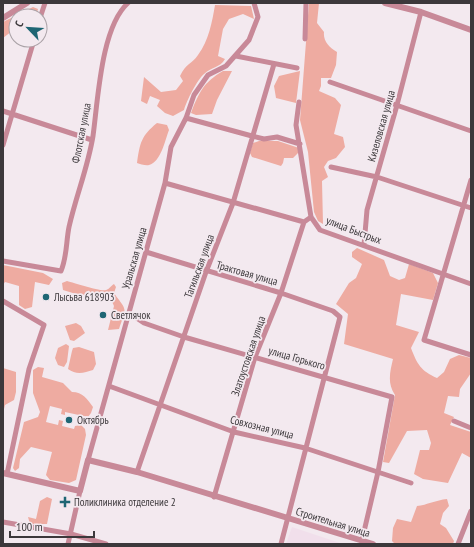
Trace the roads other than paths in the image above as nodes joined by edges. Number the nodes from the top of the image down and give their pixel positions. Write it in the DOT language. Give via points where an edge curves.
graph roads {
  1 [pos="27,3"];
  2 [pos="128,3"];
  3 [pos="254,3"];
  4 [pos="306,3"];
  5 [pos="385,3"];
  6 [pos="421,12"];
  7 [pos="3,18"];
  8 [pos="471,30"];
  9 [pos="305,39"];
  10 [pos="32,48"];
  11 [pos="236,56"];
  12 [pos="274,64"];
  13 [pos="297,68"];
  14 [pos="330,82"];
  15 [pos="299,102"];
  16 [pos="397,105"];
  17 [pos="3,111"];
  18 [pos="12,113"];
  19 [pos="186,118"];
  20 [pos="471,131"];
  21 [pos="252,136"];
  22 [pos="92,140"];
  23 [pos="300,144"];
  24 [pos="3,145"];
  25 [pos="331,167"];
  26 [pos="377,177"];
  27 [pos="471,180"];
  28 [pos="165,183"];
  29 [pos="233,203"];
  30 [pos="464,205"];
  31 [pos="471,208"];
  32 [pos="311,217"];
  33 [pos="304,222"];
  34 [pos="364,245"];
  35 [pos="146,252"];
  36 [pos="3,261"];
  37 [pos="206,272"];
  38 [pos="444,273"];
  39 [pos="471,284"];
  40 [pos="280,293"];
  41 [pos="3,301"];
  42 [pos="129,313"];
  43 [pos="184,337"];
  44 [pos="471,355"];
  45 [pos="255,357"];
  46 [pos="325,377"];
  47 [pos="109,386"];
  48 [pos="160,404"];
  49 [pos="454,421"];
  50 [pos="471,428"];
  51 [pos="234,432"];
  52 [pos="305,448"];
  53 [pos="88,460"];
  54 [pos="137,472"];
  55 [pos="378,472"];
  56 [pos="5,473"];
  57 [pos="411,483"];
  58 [pos="80,491"];
  59 [pos="214,496"];
  60 [pos="471,511"];
  61 [pos="287,518"];
  62 [pos="3,522"];
  63 [pos="71,534"];
  64 [pos="362,540"];
  65 [pos="68,544"];
  66 [pos="106,544"];
  67 [pos="281,544"];
  68 [pos="373,544"];
  69 [pos="458,544"];
  1 -- 7 [label="street"];
  2 -- 22 [label="street, Флотская улица" via="121,9 109,34"];
  3 -- 11 [label="street, Уральская улица" via="258,17 249,40"];
  4 -- 9 [label="street"];
  5 -- 6 [label="street"];
  6 -- 8 [label="street"];
  6 -- 16 [label="street, Кизеловская улица"];
  10 -- 18 [label="street"];
  11 -- 12 [label="street"];
  11 -- 19 [label="street, Уральская улица" via="226,66 208,75 194,95"];
  12 -- 13 [label="street"];
  12 -- 21 [label="street, Тагильская улица"];
  14 -- 16 [label="street"];
  15 -- 23 [label="street" via="296,125"];
  16 -- 20 [label="street"];
  16 -- 26 [label="street, Кизеловская улица"];
  17 -- 18 [label="street"];
  18 -- 22 [label="street"];
  18 -- 24 [label="street"];
  19 -- 21 [label="street"];
  19 -- 28 [label="street, Уральская улица" via="171,147"];
  21 -- 23 [label="street" via="277,137"];
  21 -- 29 [label="street, Тагильская улица"];
  22 -- 36 [label="street, Флотская улица" via="69,227 64,264 60,271"];
  23 -- 32 [label="street"];
  25 -- 26 [label="street"];
  26 -- 30 [label="street"];
  26 -- 34 [label="street, Кизеловская улица" via="367,210"];
  27 -- 30 [label="street"];
  28 -- 29 [label="street"];
  28 -- 35 [label="street, Уральская улица"];
  29 -- 33 [label="street"];
  29 -- 37 [label="street, Тагильская улица"];
  30 -- 31 [label="street"];
  30 -- 38 [label="street"];
  32 -- 33 [label="street, улица Быстрых"];
  32 -- 34 [label="street, улица Быстрых" via="320,230"];
  33 -- 40 [label="street, Златоустовская улица"];
  34 -- 38 [label="street, улица Быстрых"];
  35 -- 37 [label="street, Трактовая улица"];
  35 -- 42 [label="street, Уральская улица"];
  37 -- 40 [label="street, Трактовая улица"];
  37 -- 43 [label="street, Тагильская улица"];
  38 -- 39 [label="street, улица Быстрых"];
  38 -- 44 [label="street" via="424,340"];
  40 -- 45 [label="street, Златоустовская улица"];
  40 -- 46 [label="street, Трактовая улица" via="332,311 340,317"];
  41 -- 56 [label="street" via="44,325 28,369"];
  42 -- 43 [label="street, улица Горького" via="144,323"];
  42 -- 47 [label="street, Уральская улица"];
  43 -- 45 [label="street, улица Горького"];
  43 -- 48 [label="street, Тагильская улица"];
  45 -- 46 [label="street, улица Горького"];
  45 -- 51 [label="street, Златоустовская улица"];
  46 -- 52 [label="street"];
  46 -- 55 [label="street, улица Горького" via="392,397"];
  47 -- 48 [label="street, Совхозная улица"];
  47 -- 53 [label="street, Уральская улица"];
  48 -- 51 [label="street, Совхозная улица"];
  48 -- 54 [label="street, Тагильская улица"];
  49 -- 50 [label="street"];
  51 -- 52 [label="street, Совхозная улица"];
  51 -- 59 [label="street, Златоустовская улица"];
  52 -- 55 [label="street, Совхозная улица"];
  52 -- 61 [label="street"];
  53 -- 54 [label="street, Строительная улица"];
  53 -- 58 [label="street, Уральская улица"];
  54 -- 59 [label="street, Строительная улица"];
  55 -- 57 [label="street, Совхозная улица"];
  55 -- 64 [label="street"];
  56 -- 58 [label="street"];
  58 -- 63 [label="street, Уральская улица"];
  59 -- 61 [label="street, Строительная улица"];
  60 -- 69 [label="street"];
  61 -- 64 [label="street, Строительная улица"];
  61 -- 67 [label="street"];
  62 -- 63 [label="street"];
  63 -- 65 [label="street, Уральская улица"];
  63 -- 66 [label="street"];
  64 -- 68 [label="street, Строительная улица"];
}
